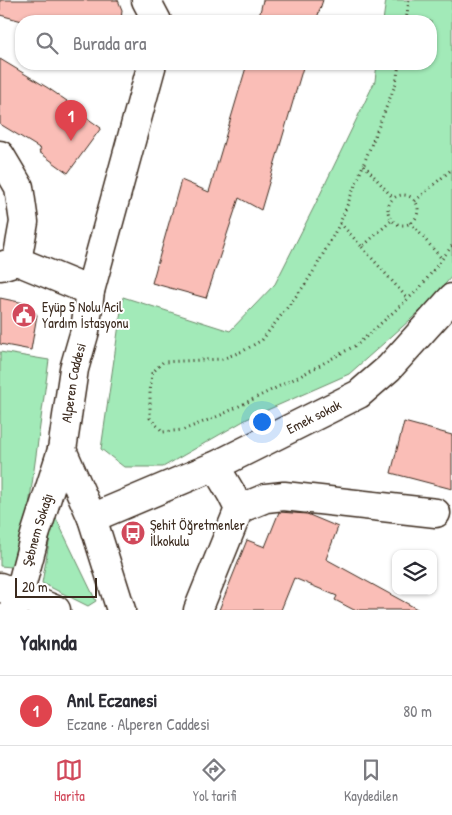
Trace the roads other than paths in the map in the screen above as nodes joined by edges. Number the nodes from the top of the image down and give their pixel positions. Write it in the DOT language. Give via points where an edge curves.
graph roads {
  1 [pos="146,0"];
  2 [pos="154,15"];
  3 [pos="150,70"];
  4 [pos="0,155"];
  5 [pos="9,263"];
  6 [pos="90,292"];
  7 [pos="452,298"];
  8 [pos="62,450"];
  9 [pos="215,466"];
  10 [pos="239,509"];
  11 [pos="436,513"];
  12 [pos="92,518"];
  13 [pos="11,597"];
  14 [pos="56,610"];
  15 [pos="121,610"];
  16 [pos="198,610"];
  1 -- 2 [label="street"];
  3 -- 6 [label="street, Alperen Caddesi"];
  4 -- 5 [label="street" via="19,186 24,222"];
  5 -- 6 [label="street"];
  6 -- 8 [label="street, Alperen Caddesi"];
  7 -- 9 [label="street, Emek sokak" via="389,368 359,394"];
  8 -- 12 [label="street"];
  8 -- 13 [label="street, Şebnem Sokağı"];
  9 -- 10 [label="street"];
  9 -- 12 [label="street, Emek sokak"];
  10 -- 11 [label="street" via="266,498 284,496"];
  10 -- 16 [label="street"];
  12 -- 15 [label="street"];
  13 -- 14 [label="street"];
}
